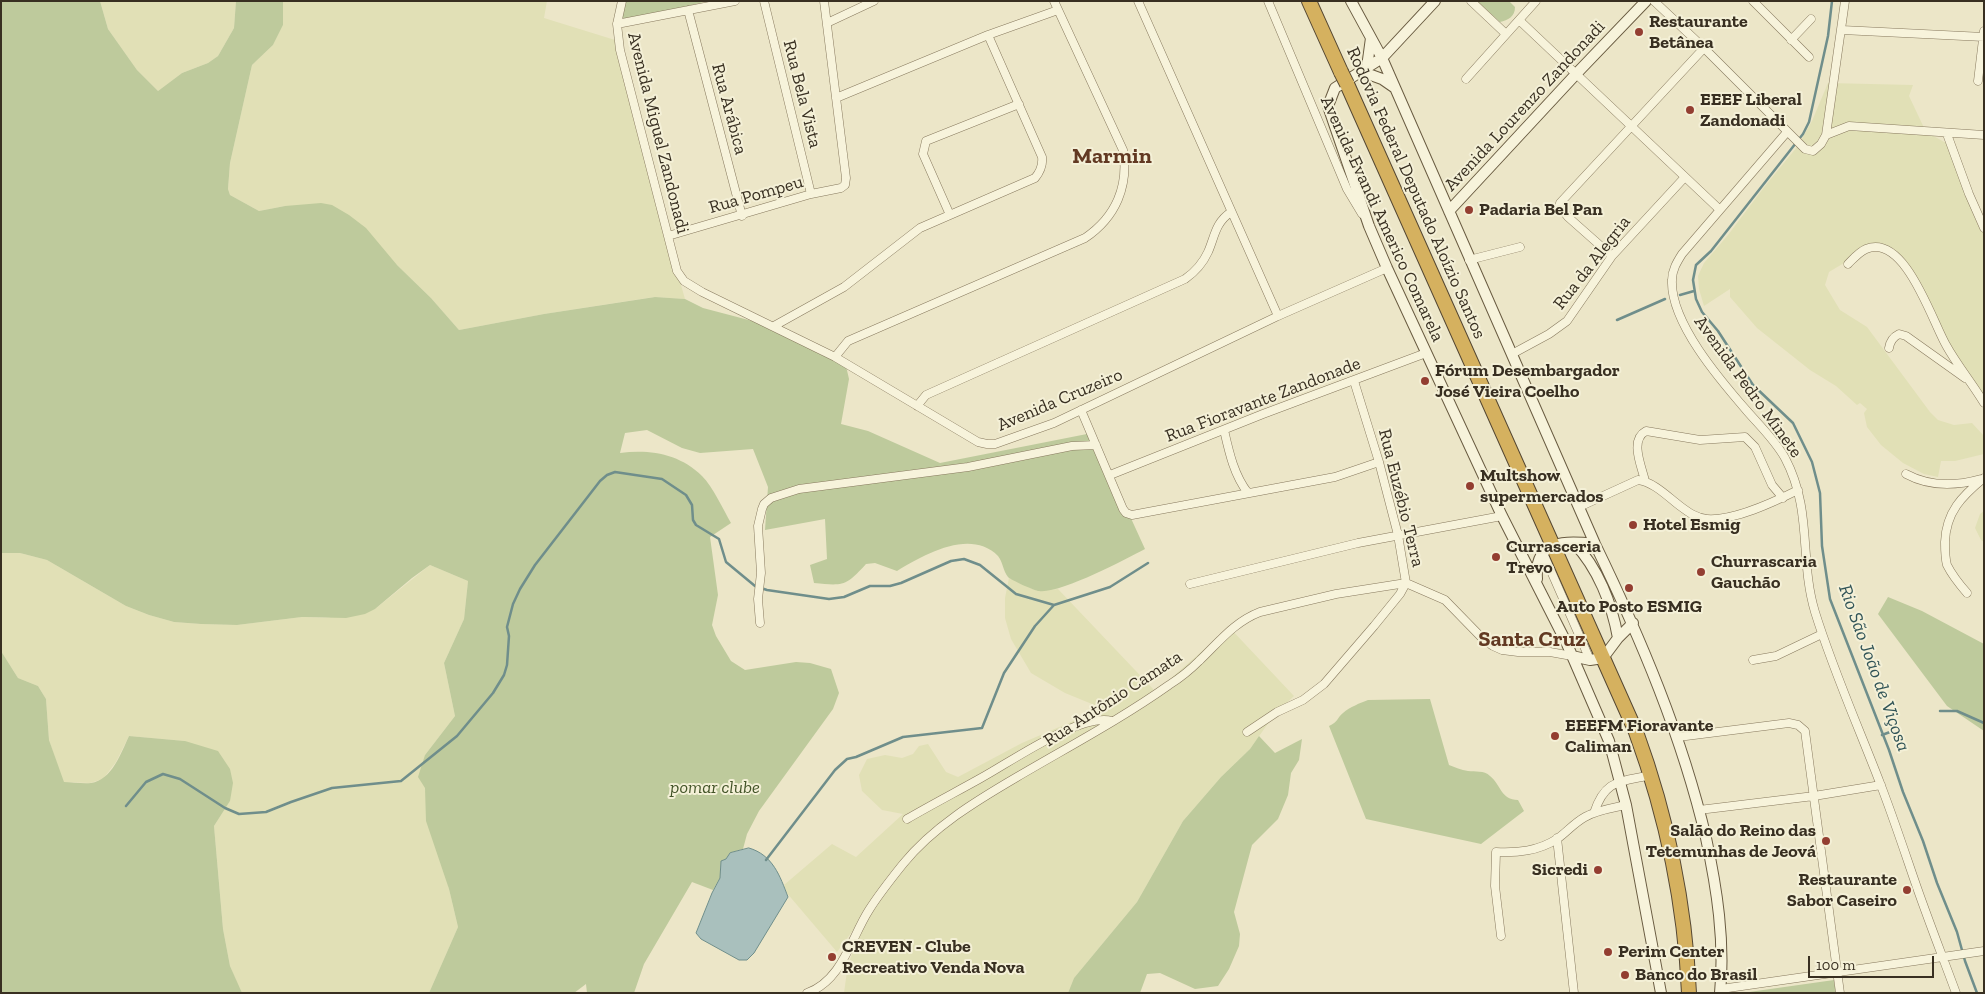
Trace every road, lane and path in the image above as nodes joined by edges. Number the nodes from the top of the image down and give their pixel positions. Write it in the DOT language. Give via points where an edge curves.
graph roads {
  1 [pos="622,1"];
  2 [pos="734,1"];
  3 [pos="764,1"];
  4 [pos="824,1"];
  5 [pos="874,1"];
  6 [pos="1054,1"];
  7 [pos="1138,1"];
  8 [pos="1268,1"];
  9 [pos="1309,1"];
  10 [pos="1351,1"];
  11 [pos="1435,1"];
  12 [pos="1471,1"];
  13 [pos="1522,1"];
  14 [pos="1536,1"];
  15 [pos="1646,1"];
  16 [pos="1654,1"];
  17 [pos="1753,1"];
  18 [pos="1845,1"];
  19 [pos="1529,8"];
  20 [pos="688,10"];
  21 [pos="1058,10"];
  22 [pos="1810,19"];
  23 [pos="1519,20"];
  24 [pos="827,23"];
  25 [pos="617,24"];
  26 [pos="1842,30"];
  27 [pos="1984,31"];
  28 [pos="1506,34"];
  29 [pos="988,35"];
  30 [pos="1371,37"];
  31 [pos="1984,37"];
  32 [pos="1791,40"];
  33 [pos="1704,48"];
  34 [pos="1809,57"];
  35 [pos="1382,58"];
  36 [pos="1364,69"];
  37 [pos="1576,73"];
  38 [pos="1466,80"];
  39 [pos="1978,81"];
  40 [pos="1341,82"];
  41 [pos="1396,88"];
  42 [pos="836,98"];
  43 [pos="1018,104"];
  44 [pos="1632,126"];
  45 [pos="1787,132"];
  46 [pos="1947,134"];
  47 [pos="1826,135"];
  48 [pos="1984,135"];
  49 [pos="1685,177"];
  50 [pos="811,194"];
  51 [pos="1719,209"];
  52 [pos="1231,212"];
  53 [pos="1449,212"];
  54 [pos="950,215"];
  55 [pos="742,216"];
  56 [pos="1369,226"];
  57 [pos="1984,228"];
  58 [pos="668,236"];
  59 [pos="1520,247"];
  60 [pos="1612,256"];
  61 [pos="1469,260"];
  62 [pos="1848,264"];
  63 [pos="1387,268"];
  64 [pos="677,271"];
  65 [pos="1278,316"];
  66 [pos="774,326"];
  67 [pos="1889,348"];
  68 [pos="1426,353"];
  69 [pos="1512,354"];
  70 [pos="834,357"];
  71 [pos="1354,381"];
  72 [pos="1971,382"];
  73 [pos="1984,403"];
  74 [pos="917,406"];
  75 [pos="1081,410"];
  76 [pos="1224,430"];
  77 [pos="1096,445"];
  78 [pos="1379,462"];
  79 [pos="1906,474"];
  80 [pos="1110,475"];
  81 [pos="1984,478"];
  82 [pos="1645,481"];
  83 [pos="1241,484"];
  84 [pos="1798,490"];
  85 [pos="1248,493"];
  86 [pos="1236,496"];
  87 [pos="1783,498"];
  88 [pos="1579,507"];
  89 [pos="1502,516"];
  90 [pos="1398,535"];
  91 [pos="1574,543"];
  92 [pos="1595,544"];
  93 [pos="1548,549"];
  94 [pos="1406,583"];
  95 [pos="1537,583"];
  96 [pos="1190,584"];
  97 [pos="1967,593"];
  98 [pos="760,623"];
  99 [pos="1633,623"];
  100 [pos="1822,634"];
  101 [pos="1618,638"];
  102 [pos="1572,656"];
  103 [pos="1596,659"];
  104 [pos="1753,660"];
  105 [pos="1112,721"];
  106 [pos="1247,732"];
  107 [pos="1678,737"];
  108 [pos="1651,775"];
  109 [pos="1621,781"];
  110 [pos="1881,785"];
  111 [pos="1814,796"];
  112 [pos="1626,805"];
  113 [pos="1699,810"];
  114 [pos="1594,813"];
  115 [pos="907,819"];
  116 [pos="1557,838"];
  117 [pos="1501,936"];
  118 [pos="1982,952"];
  119 [pos="1943,958"];
  120 [pos="1984,960"];
  121 [pos="1837,973"];
  122 [pos="1720,991"];
  123 [pos="810,992"];
  124 [pos="1574,993"];
  125 [pos="1661,993"];
  126 [pos="1689,993"];
  127 [pos="1840,993"];
  128 [pos="1956,993"];
  1 -- 25 [label="street, Avenida Miguel Zandonadi"];
  2 -- 20 [label="street"];
  3 -- 50 [label="street, Rua Bela Vista"];
  4 -- 24 [label="street"];
  5 -- 24 [label="street"];
  6 -- 21 [label="street"];
  7 -- 52 [label="street"];
  8 -- 56 [label="street, Avenida Evandi Americo Comarela" via="1347,189"];
  9 -- 40 [label="highway, Rodovia Federal Deputado Aloízio Santos"];
  10 -- 30 [label="street"];
  11 -- 35 [label="street"];
  12 -- 28 [label="street"];
  13 -- 19 [label="street"];
  14 -- 19 [label="street"];
  15 -- 37 [label="street, Avenida Lourenzo Zandonadi"];
  16 -- 33 [label="street"];
  17 -- 32 [label="street"];
  18 -- 26 [label="street"];
  19 -- 23 [label="street"];
  20 -- 25 [label="street"];
  20 -- 55 [label="street, Rua Arábica"];
  21 -- 29 [label="street"];
  21 -- 70 [label="street" via="1123,150 1123,185 1113,211 1085,238 848,341"];
  22 -- 32 [label="street"];
  23 -- 28 [label="street"];
  23 -- 37 [label="street"];
  24 -- 42 [label="street"];
  25 -- 58 [label="street, Avenida Miguel Zandonadi" via="620,50"];
  26 -- 31 [label="street"];
  26 -- 47 [label="street"];
  27 -- 31 [label="street"];
  28 -- 38 [label="street"];
  29 -- 42 [label="street"];
  29 -- 43 [label="street"];
  30 -- 35 [label="street"];
  30 -- 36 [label="street"];
  31 -- 39 [label="street"];
  32 -- 34 [label="street"];
  33 -- 44 [label="street"];
  33 -- 45 [label="street"];
  35 -- 36 [label="street"];
  35 -- 41 [label="street"];
  36 -- 40 [label="street"];
  36 -- 41 [label="street"];
  37 -- 44 [label="street"];
  37 -- 53 [label="street, Avenida Lourenzo Zandonadi"];
  40 -- 56 [label="street" via="1328,106"];
  40 -- 93 [label="highway, Rodovia Federal Deputado Aloízio Santos"];
  41 -- 53 [label="street"];
  42 -- 50 [label="street, Rua Pompeu" via="845,185"];
  43 -- 54 [label="street" via="1042,157 1039,172 1035,178"];
  43 -- 54 [label="street" via="926,141 923,154"];
  44 -- 49 [label="street"];
  44 -- 60 [label="street" via="1560,203 1562,211"];
  45 -- 47 [label="street" via="1805,149 1812,151"];
  45 -- 51 [label="street, Avenida Pedro Minete"];
  46 -- 47 [label="street" via="1848,126"];
  46 -- 48 [label="street"];
  46 -- 57 [label="street"];
  49 -- 51 [label="street"];
  49 -- 60 [label="street, Rua da Alegria"];
  50 -- 55 [label="street, Rua Pompeu"];
  51 -- 84 [label="street, Avenida Pedro Minete" via="1676,265 1672,278 1675,304 1688,332 1706,358 1777,446"];
  52 -- 65 [label="street"];
  52 -- 74 [label="street" via="1217,225 1201,264 1185,279 926,395"];
  53 -- 61 [label="street"];
  54 -- 66 [label="street" via="920,228 844,286"];
  55 -- 58 [label="street, Rua Pompeu"];
  56 -- 63 [label="street, Avenida Evandi Americo Comarela"];
  58 -- 64 [label="street, Avenida Miguel Zandonadi"];
  59 -- 61 [label="street"];
  60 -- 69 [label="street, Rua da Alegria" via="1567,320"];
  61 -- 69 [label="street"];
  62 -- 72 [label="street" via="1861,251 1874,247 1895,256 1910,274 1946,345"];
  63 -- 65 [label="street, Avenida Cruzeiro"];
  63 -- 68 [label="street, Avenida Evandi Americo Comarela"];
  64 -- 66 [label="street, Avenida Cruzeiro" via="684,281 702,292"];
  65 -- 75 [label="street, Avenida Cruzeiro"];
  66 -- 70 [label="street, Avenida Cruzeiro"];
  67 -- 72 [label="street" via="1898,334 1906,336"];
  68 -- 71 [label="street, Rua Fioravante Zandonade"];
  68 -- 89 [label="street, Avenida Evandi Americo Comarela"];
  69 -- 88 [label="street"];
  70 -- 74 [label="street, Avenida Cruzeiro"];
  71 -- 76 [label="street, Rua Fioravante Zandonade"];
  71 -- 78 [label="street, Rua Euzébio Terra"];
  72 -- 73 [label="street"];
  74 -- 75 [label="street, Avenida Cruzeiro" via="978,442 987,444 1004,441"];
  75 -- 77 [label="street"];
  76 -- 80 [label="street, Rua Fioravante Zandonade"];
  76 -- 83 [label="street"];
  77 -- 80 [label="street"];
  77 -- 98 [label="street" via="1072,446 968,467 800,489 771,498 764,504 758,526"];
  78 -- 85 [label="street" via="1336,477"];
  78 -- 90 [label="street, Rua Euzébio Terra"];
  79 -- 81 [label="street" via="1916,480 1936,484 1962,484"];
  80 -- 86 [label="street" via="1123,509 1132,516"];
  81 -- 97 [label="street" via="1954,507 1946,530 1948,565"];
  82 -- 87 [label="street" via="1691,514 1708,519 1742,513"];
  82 -- 87 [label="street" via="1637,442 1646,430 1700,440 1740,436 1751,442 1772,485"];
  82 -- 88 [label="street" via="1629,483"];
  83 -- 85 [label="street"];
  83 -- 86 [label="street"];
  84 -- 87 [label="street"];
  84 -- 100 [label="street, Avenida Pedro Minete" via="1810,591"];
  85 -- 86 [label="street"];
  88 -- 92 [label="street"];
  89 -- 90 [label="street"];
  89 -- 95 [label="street, Avenida Evandi Americo Comarela"];
  90 -- 94 [label="street, Rua Euzébio Terra"];
  90 -- 96 [label="street"];
  91 -- 92 [label="street"];
  91 -- 93 [label="street" via="1566,542"];
  91 -- 101 [label="street" via="1584,553 1600,581"];
  92 -- 99 [label="street"];
  93 -- 95 [label="street" via="1537,566"];
  93 -- 103 [label="highway, Rodovia Federal Deputado Aloízio Santos"];
  94 -- 102 [label="street" via="1445,600 1484,640 1502,650"];
  94 -- 105 [label="street, Rua Antônio Camata" via="1336,594 1248,616 1185,673"];
  94 -- 106 [label="street, Rua Euzébio Terra" via="1324,684 1304,700 1277,712"];
  95 -- 102 [label="street, Avenida Evandi Americo Comarela"];
  99 -- 101 [label="street"];
  99 -- 107 [label="street"];
  100 -- 104 [label="street" via="1776,656"];
  100 -- 110 [label="street, Avenida Pedro Minete"];
  101 -- 103 [label="street"];
  102 -- 103 [label="street"];
  102 -- 109 [label="street, Avenida Evandi Americo Comarela" via="1609,741"];
  103 -- 108 [label="highway, Rodovia Federal Deputado Aloízio Santos" via="1636,732"];
  105 -- 115 [label="street" via="1098,719 1044,741"];
  105 -- 123 [label="street, Rua Antônio Camata" via="994,791 928,838 906,860 868,911 839,967"];
  107 -- 111 [label="street" via="1789,723 1798,725 1805,731"];
  107 -- 113 [label="street"];
  108 -- 109 [label="street"];
  108 -- 126 [label="highway, Rodovia Federal Deputado Aloízio Santos" via="1677,874"];
  109 -- 112 [label="street, Avenida Evandi Americo Comarela"];
  109 -- 114 [label="street" via="1610,785 1604,792"];
  110 -- 111 [label="street"];
  110 -- 119 [label="street, Avenida Pedro Minete"];
  111 -- 113 [label="street"];
  111 -- 121 [label="street"];
  112 -- 114 [label="street"];
  112 -- 125 [label="street, Avenida Evandi Americo Comarela"];
  113 -- 122 [label="street" via="1716,889 1721,939"];
  114 -- 116 [label="street"];
  116 -- 117 [label="street" via="1538,849 1496,852 1495,886"];
  116 -- 124 [label="street"];
  118 -- 119 [label="street"];
  118 -- 120 [label="street"];
  119 -- 121 [label="street"];
  119 -- 128 [label="street, Avenida Pedro Minete"];
  121 -- 122 [label="street"];
  121 -- 127 [label="street"];
}
